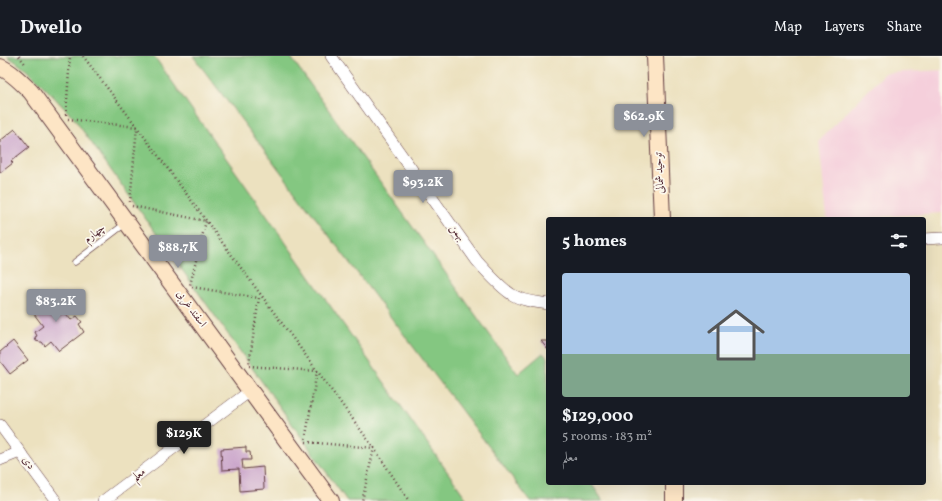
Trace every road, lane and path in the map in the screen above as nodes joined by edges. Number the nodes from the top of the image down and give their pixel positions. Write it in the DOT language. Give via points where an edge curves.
graph roads {
  1 [pos="70,56"];
  2 [pos="83,56"];
  3 [pos="331,56"];
  4 [pos="655,56"];
  5 [pos="0,67"];
  6 [pos="137,127"];
  7 [pos="662,217"];
  8 [pos="206,221"];
  9 [pos="126,222"];
  10 [pos="942,238"];
  11 [pos="926,239"];
  12 [pos="75,262"];
  13 [pos="546,304"];
  14 [pos="317,371"];
  15 [pos="250,391"];
  16 [pos="0,425"];
  17 [pos="374,448"];
  18 [pos="20,452"];
  19 [pos="0,460"];
  20 [pos="674,485"];
  21 [pos="56,501"];
  22 [pos="103,501"];
  23 [pos="332,501"];
  24 [pos="362,501"];
  25 [pos="409,501"];
  26 [pos="674,501"];
  1 -- 6 [label="path" via="66,119"];
  2 -- 6 [label="path"];
  3 -- 13 [label="street, بهمن" via="477,261 512,294"];
  4 -- 7 [label="street, توحید شمالی"];
  5 -- 9 [label="street, اسفند غربی" via="31,92"];
  6 -- 8 [label="path"];
  6 -- 8 [label="path" via="130,205"];
  8 -- 14 [label="path"];
  8 -- 14 [label="path" via="190,286 259,298 249,366"];
  9 -- 12 [label="lane, چهارم"];
  9 -- 15 [label="street, اسفند غربی"];
  10 -- 11 [label="street"];
  14 -- 17 [label="path"];
  14 -- 17 [label="path" via="305,442"];
  15 -- 22 [label="street, معلم"];
  15 -- 23 [label="street, اسفند غربی"];
  16 -- 18 [label="street, دی"];
  17 -- 24 [label="path"];
  17 -- 25 [label="path"];
  18 -- 19 [label="street"];
  18 -- 21 [label="street, دی"];
  20 -- 26 [label="street"];
}
